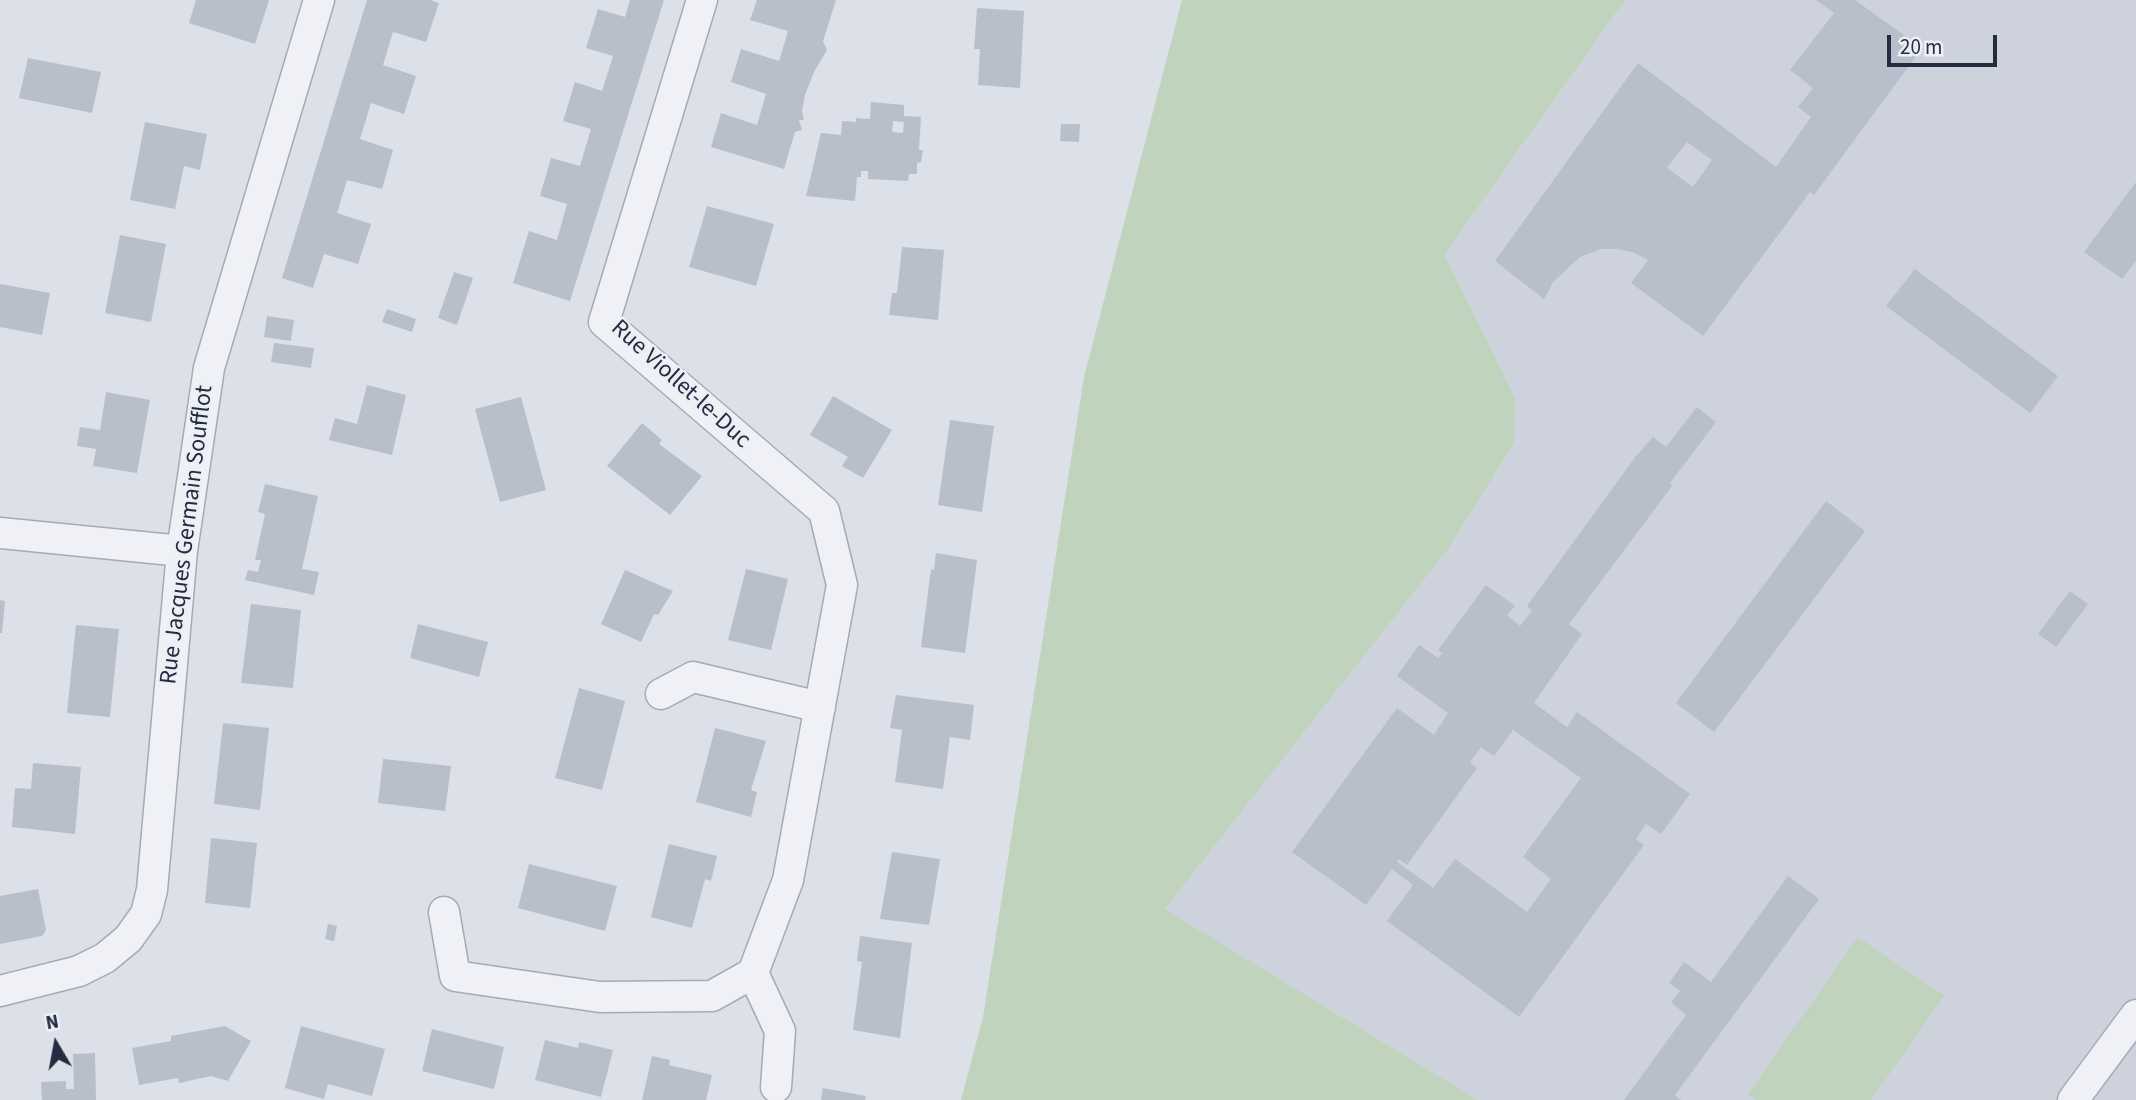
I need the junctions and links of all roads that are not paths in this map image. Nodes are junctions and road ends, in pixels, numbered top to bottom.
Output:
1 (319, 0) edge
2 (702, 0) edge
3 (0, 533) edge
4 (182, 551) junction
5 (661, 694) dead end
6 (820, 707) junction
7 (444, 912) dead end
8 (753, 973) junction
9 (0, 991) edge
10 (2136, 1015) edge
11 (776, 1087) dead end
12 (2073, 1100) edge

1 - 4 street, Rue Jacques Germain Soufflot
2 - 6 street, Rue Viollet-le-Duc
3 - 4 street
4 - 9 street, Rue Jacques Germain Soufflot
5 - 6 street
6 - 8 street, Rue Viollet-le-Duc
7 - 8 street
8 - 11 street
10 - 12 street

